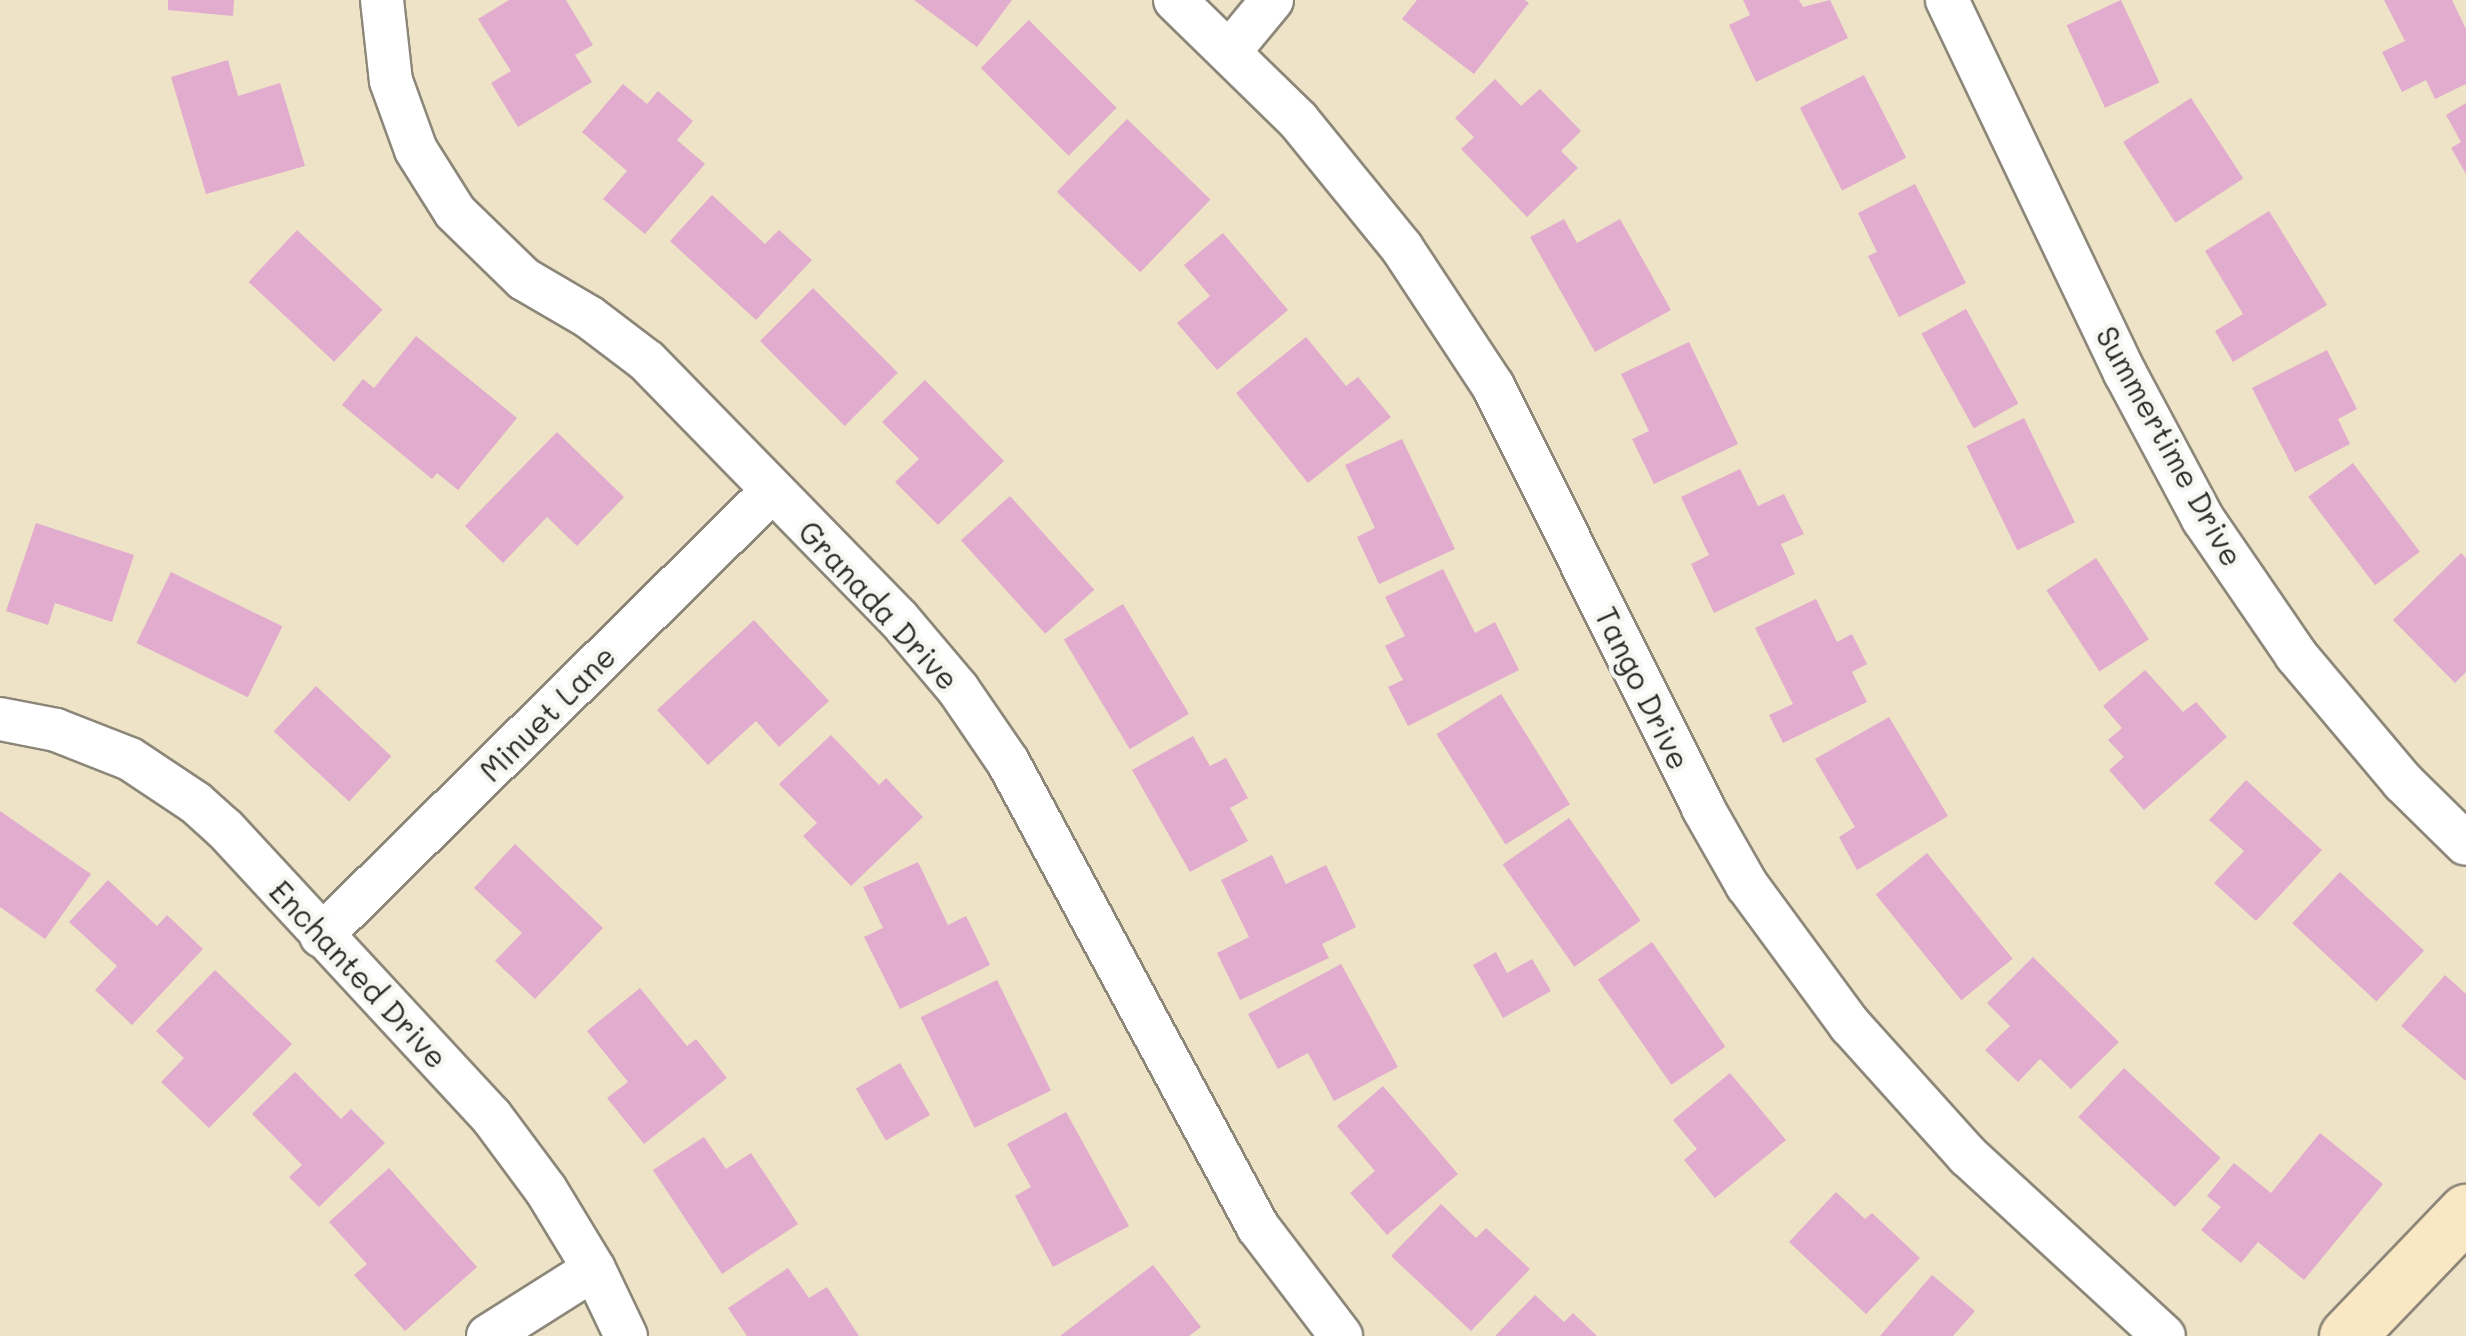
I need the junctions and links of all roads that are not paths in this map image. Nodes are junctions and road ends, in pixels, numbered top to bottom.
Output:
1 (382, 0) edge
2 (1175, 0) edge
3 (1272, 0) edge
4 (1947, 0) edge
5 (1230, 50) junction
6 (772, 490) junction
7 (0, 720) edge
8 (2466, 844) edge
9 (321, 936) junction
10 (2466, 1212) edge
11 (594, 1270) junction
12 (488, 1336) edge
13 (626, 1336) edge
14 (1341, 1336) edge
15 (2164, 1336) edge
16 (2347, 1336) edge

1 - 6 street, Granada Drive
2 - 5 street, Tango Drive
3 - 5 street
4 - 8 street, Summertime Drive
5 - 15 street, Tango Drive
6 - 9 street, Minuet Lane
6 - 14 street, Granada Drive
7 - 9 street, Enchanted Drive
9 - 11 street, Enchanted Drive
10 - 16 street
11 - 12 street
11 - 13 street, Enchanted Drive

